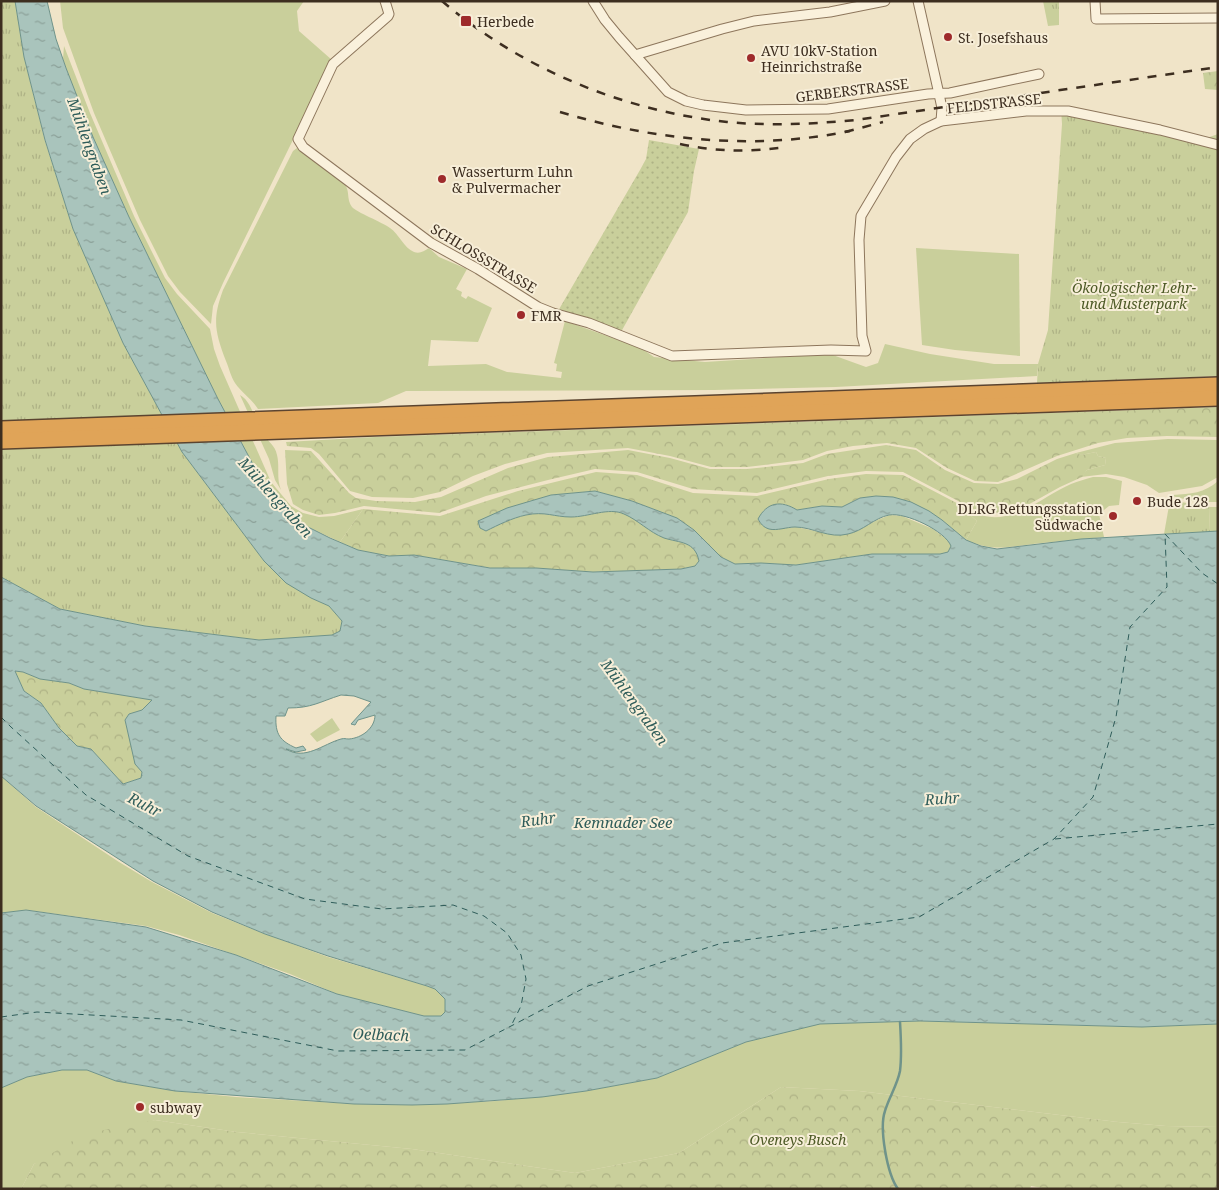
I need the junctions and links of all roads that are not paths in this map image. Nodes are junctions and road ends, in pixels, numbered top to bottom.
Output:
1 (385, 1) edge
2 (593, 1) edge
3 (884, 1) edge
4 (918, 1) edge
5 (1095, 1) edge
6 (1218, 18) edge
7 (635, 55) junction
8 (1039, 74) dead end
9 (939, 94) junction
10 (941, 122) junction
11 (1218, 145) edge
12 (866, 351) joint
13 (1218, 385) edge
14 (1218, 398) edge
15 (327, 424) junction
16 (1, 428) edge
17 (1, 441) edge

1 - 12 street, SCHLOSSSTRASSE
2 - 7 street, GERBERSTRASSE
3 - 7 street
4 - 9 street
5 - 6 street
7 - 9 street, GERBERSTRASSE
8 - 9 street, GERBERSTRASSE
9 - 10 street
10 - 11 street, FELDSTRASSE
10 - 12 street, FELDSTRASSE
13 - 15 highway
14 - 15 highway
15 - 16 highway
15 - 17 highway

